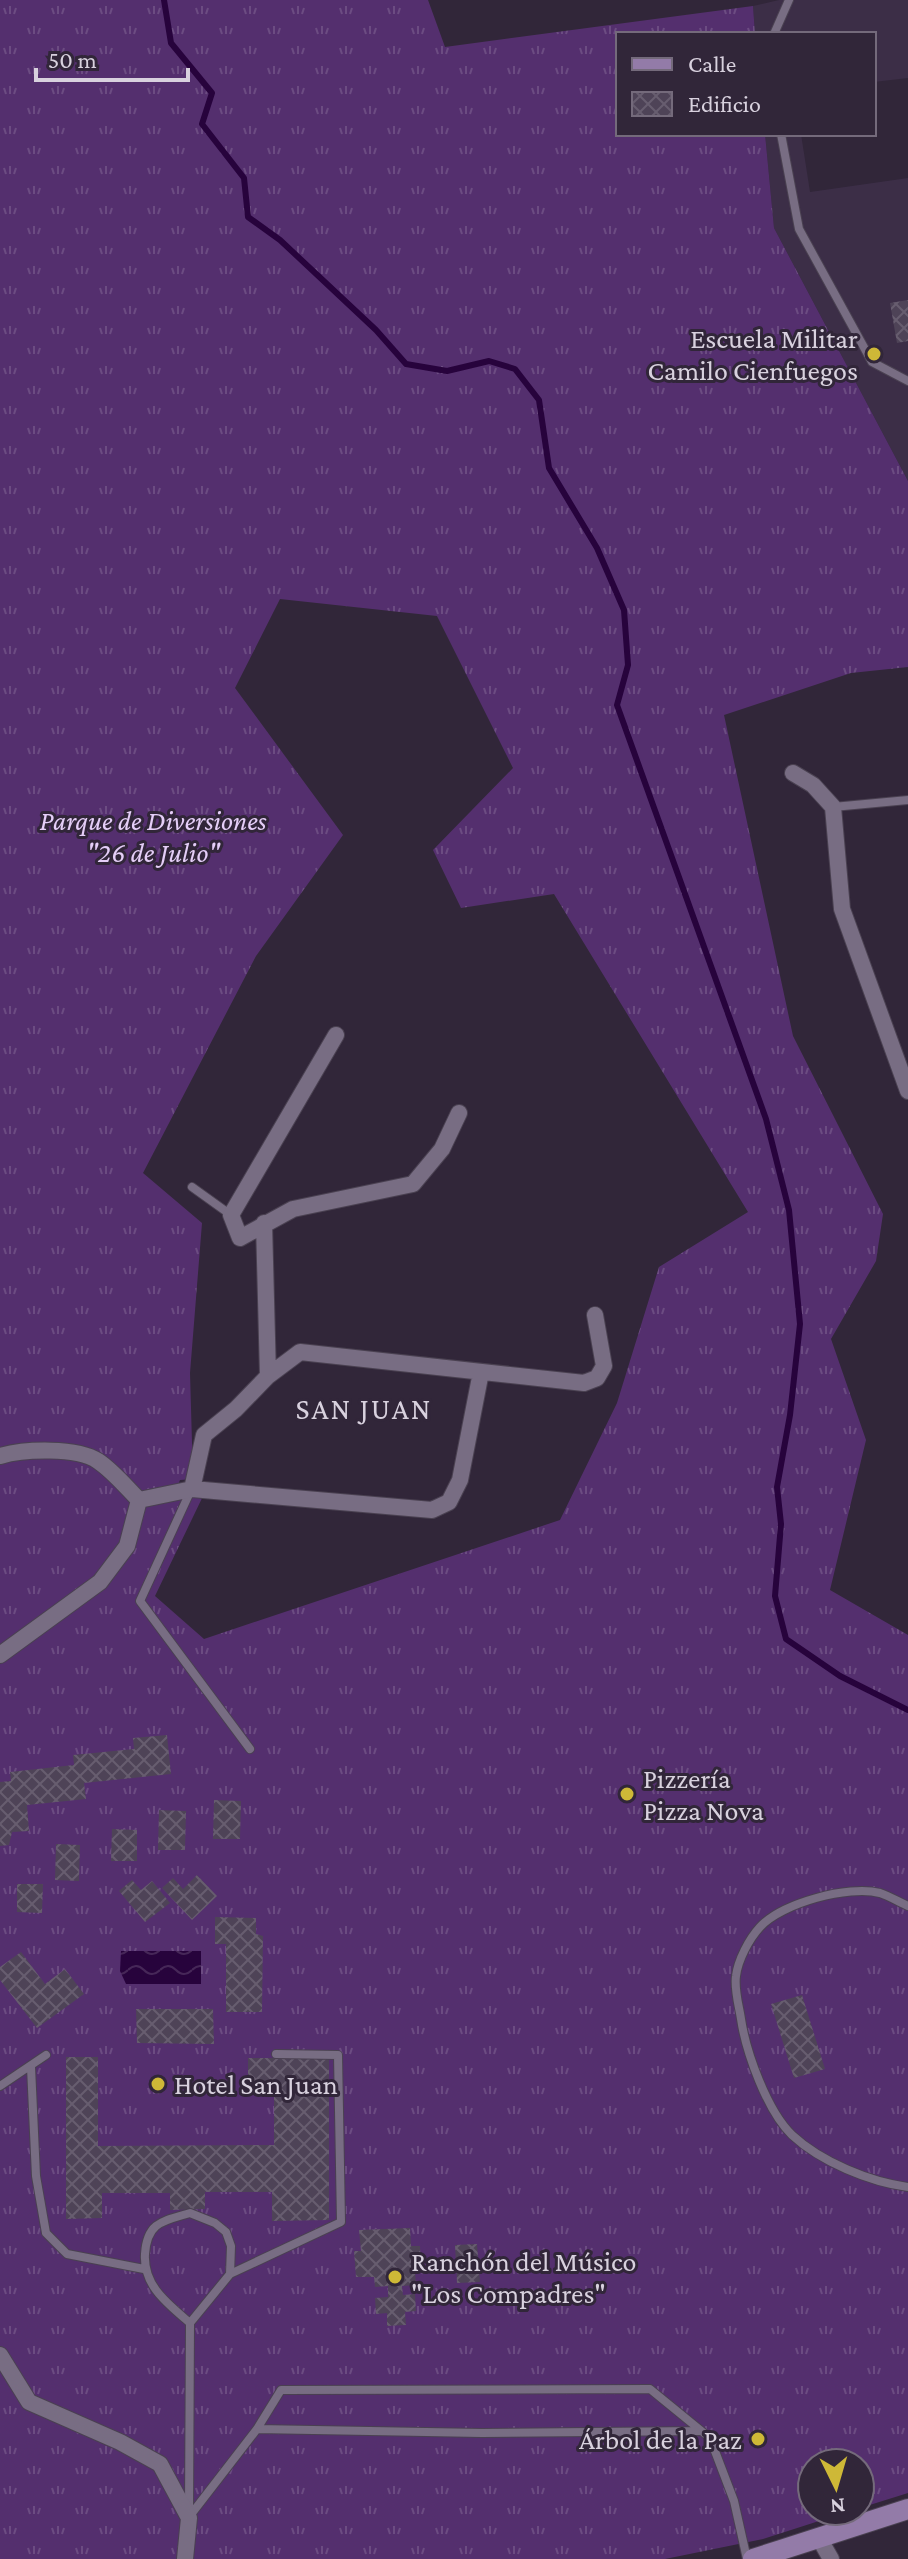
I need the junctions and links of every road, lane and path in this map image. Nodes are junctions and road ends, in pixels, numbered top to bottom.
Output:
1 (789, 0) edge
2 (775, 32) edge
3 (781, 136) edge
4 (908, 381) edge
5 (793, 773) dead end
6 (908, 800) edge
7 (833, 807) junction
8 (336, 1035) dead end
9 (908, 1091) edge
10 (459, 1113) dead end
11 (192, 1187) dead end
12 (231, 1215) junction
13 (264, 1223) junction
14 (595, 1315) dead end
15 (481, 1372) junction
16 (268, 1376) junction
17 (0, 1456) edge
18 (192, 1489) junction
19 (139, 1500) junction
20 (0, 1655) edge
21 (250, 1749) dead end
22 (908, 1906) edge
23 (276, 2054) dead end
24 (46, 2055) dead end
25 (31, 2067) junction
26 (0, 2086) edge
27 (908, 2188) edge
28 (144, 2269) junction
29 (230, 2274) junction
30 (190, 2323) junction
31 (0, 2355) edge
32 (257, 2429) junction
33 (700, 2431) junction
34 (908, 2509) edge
35 (189, 2518) junction
36 (819, 2538) junction
37 (185, 2559) edge
38 (747, 2559) edge
39 (753, 2559) edge
40 (831, 2559) edge

1 - 2 lane
3 - 4 lane
5 - 7 street
6 - 7 lane
7 - 9 street
8 - 12 street
10 - 13 street
11 - 12 lane
12 - 13 street
13 - 16 street
14 - 15 street
15 - 16 street
15 - 18 street
16 - 18 street
17 - 19 street
18 - 19 street
18 - 21 lane
19 - 20 street
22 - 27 lane
23 - 29 lane
24 - 25 lane
25 - 26 lane
25 - 28 lane
28 - 29 lane
28 - 30 lane
29 - 30 lane
30 - 35 lane
31 - 35 street
32 - 33 lane
32 - 33 lane
32 - 35 lane
33 - 38 lane
34 - 36 main road
35 - 37 street
36 - 39 main road
36 - 40 street

